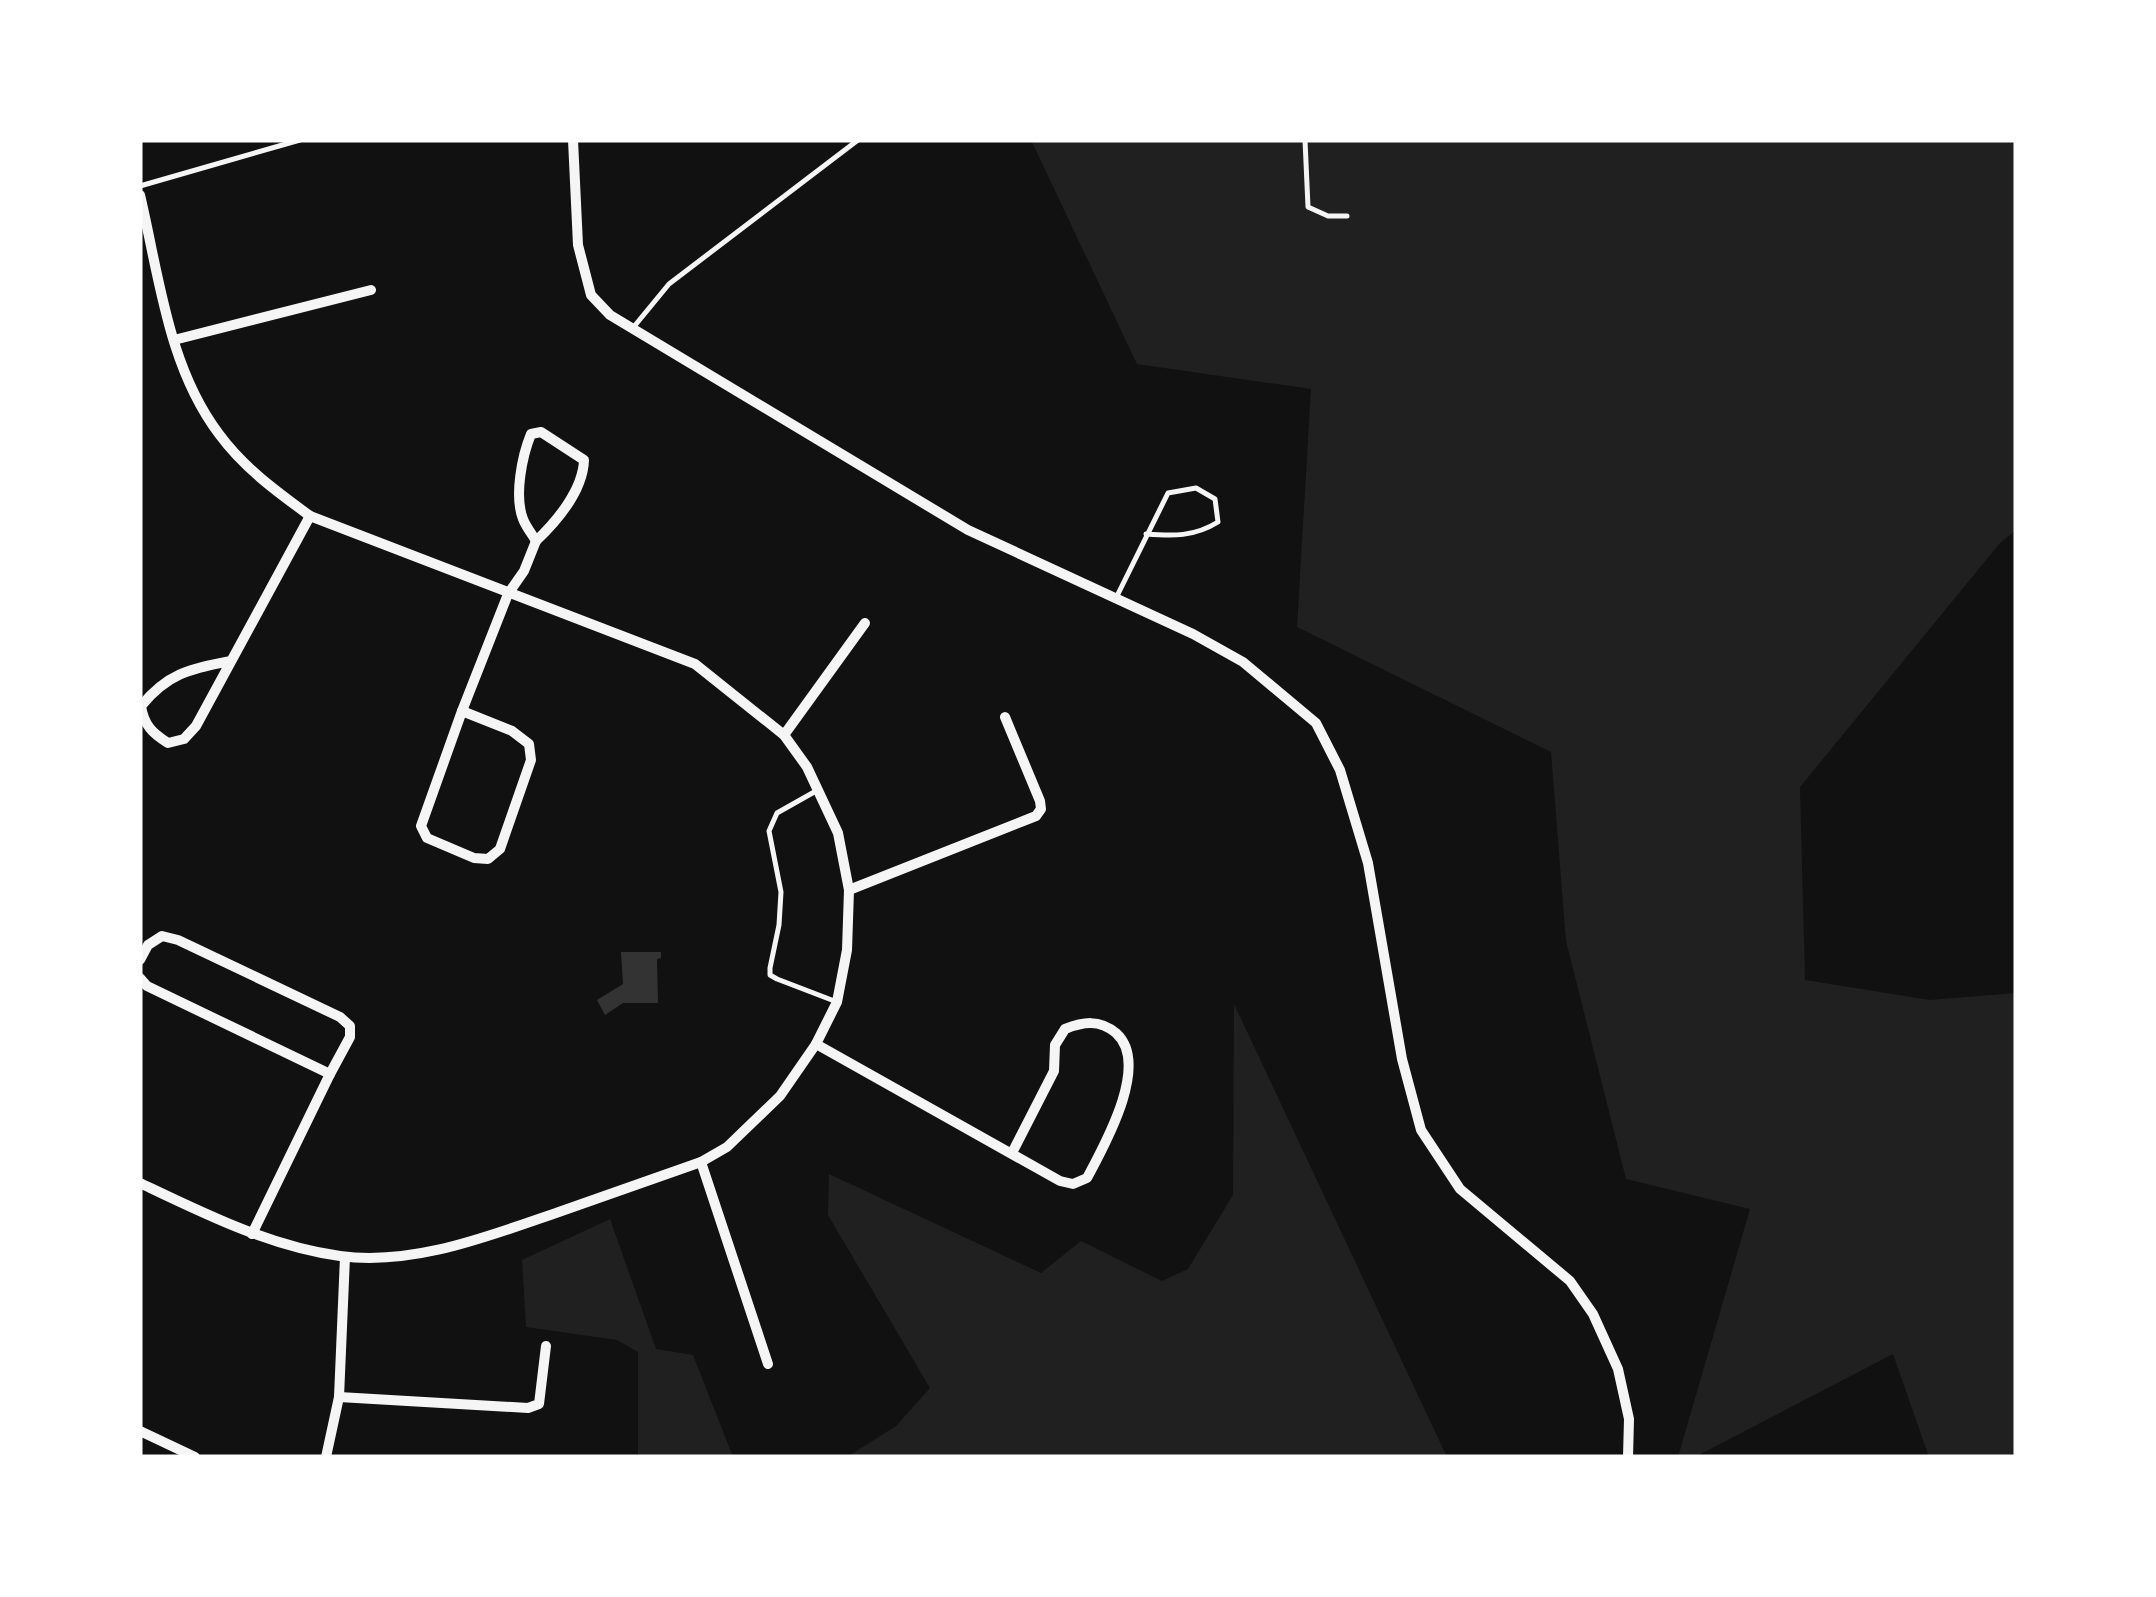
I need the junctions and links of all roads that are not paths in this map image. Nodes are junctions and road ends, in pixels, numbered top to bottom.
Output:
1 (300, 140) edge
2 (574, 140) edge
3 (858, 140) edge
4 (1306, 140) edge
5 (140, 186) edge
6 (140, 195) edge
7 (1346, 216) dead end
8 (152, 246) junction
9 (140, 250) edge
10 (371, 290) dead end
11 (631, 331) junction
12 (174, 340) junction
13 (310, 516) junction
14 (1146, 534) junction
15 (536, 541) junction
16 (508, 594) junction
17 (1116, 598) junction
18 (864, 624) dead end
19 (230, 661) junction
20 (462, 711) junction
21 (1005, 717) dead end
22 (784, 735) junction
23 (818, 789) junction
24 (849, 890) junction
25 (140, 960) edge
26 (140, 978) edge
27 (837, 1002) junction
28 (816, 1044) junction
29 (330, 1074) junction
30 (1012, 1153) junction
31 (701, 1162) junction
32 (140, 1183) edge
33 (252, 1234) junction
34 (345, 1257) junction
35 (546, 1346) dead end
36 (768, 1364) dead end
37 (339, 1396) junction
38 (140, 1431) edge
39 (195, 1457) edge
40 (326, 1457) edge
41 (1628, 1457) edge

1 - 5 lane
2 - 11 street
3 - 11 lane
4 - 7 lane
6 - 8 street
8 - 9 street
8 - 12 street
10 - 12 street
11 - 17 street
12 - 13 street
13 - 16 street
13 - 19 street
14 - 14 lane
14 - 17 lane
15 - 15 street
15 - 16 street
16 - 20 street
16 - 22 street
17 - 41 street
18 - 22 street
19 - 19 street
20 - 20 street
21 - 24 street
22 - 23 street
23 - 24 street
23 - 27 lane
24 - 27 street
25 - 29 street
26 - 29 street
27 - 28 street
28 - 30 street
28 - 31 street
29 - 33 street
30 - 30 street
31 - 34 street
31 - 36 street
32 - 33 street
33 - 34 street
34 - 37 street
35 - 37 street
37 - 40 street
38 - 39 street

